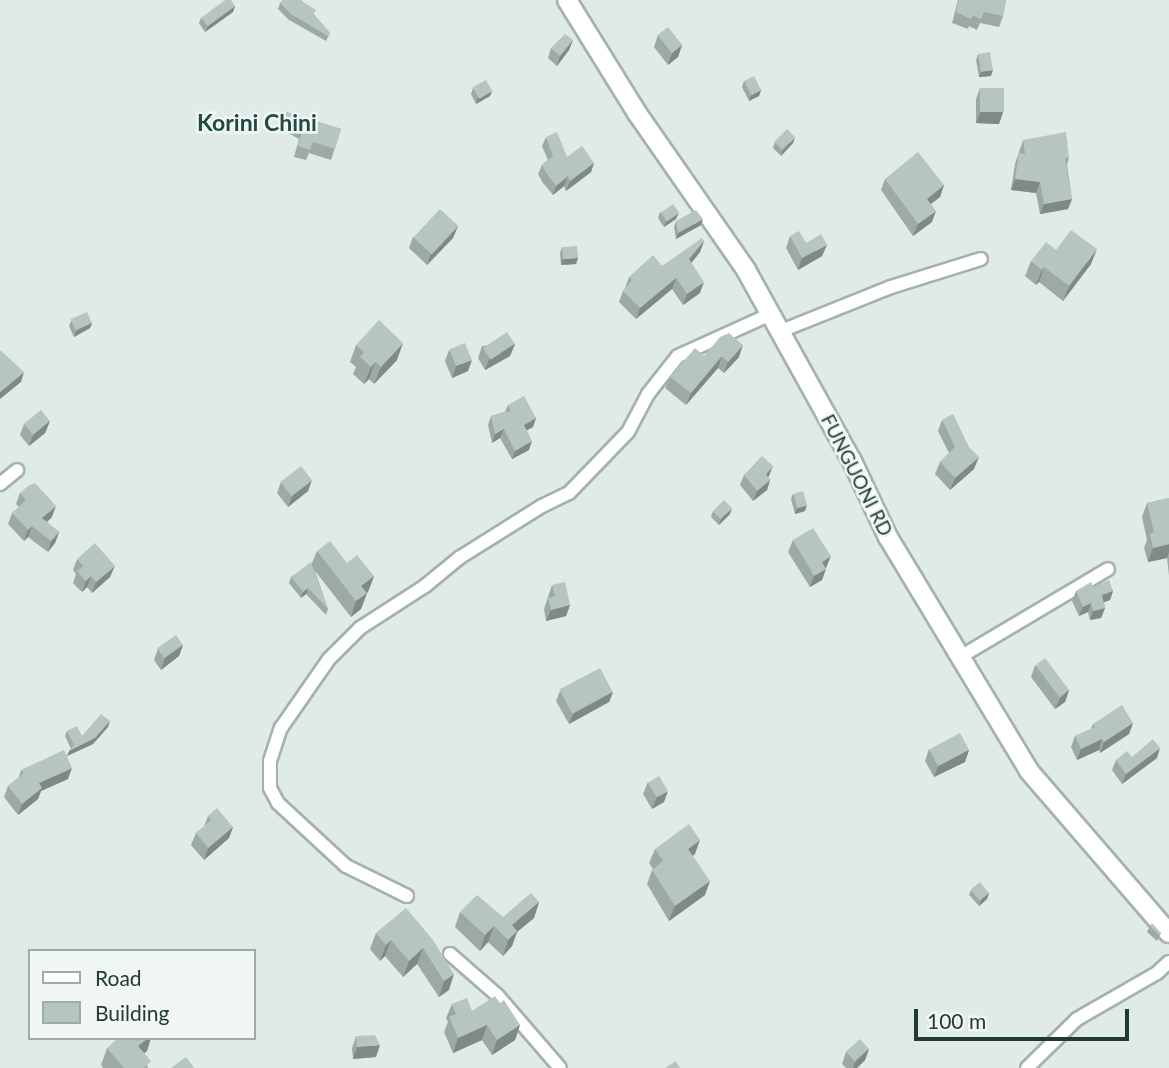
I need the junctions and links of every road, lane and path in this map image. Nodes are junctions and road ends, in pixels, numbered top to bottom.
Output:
1 (567, 0) edge
2 (981, 260) dead end
3 (771, 314) junction
4 (781, 331) junction
5 (17, 470) dead end
6 (0, 484) edge
7 (1108, 569) dead end
8 (960, 657) junction
9 (407, 896) dead end
10 (1169, 933) edge
11 (450, 954) dead end
12 (1169, 962) edge
13 (560, 1068) edge
14 (1027, 1068) edge

1 - 3 street, FUNGUONI RD
2 - 4 street
3 - 4 street, FUNGUONI RD
3 - 9 street
4 - 8 street, FUNGUONI RD
5 - 6 street
7 - 8 street
8 - 10 street, FUNGUONI RD
11 - 13 street
12 - 14 street

